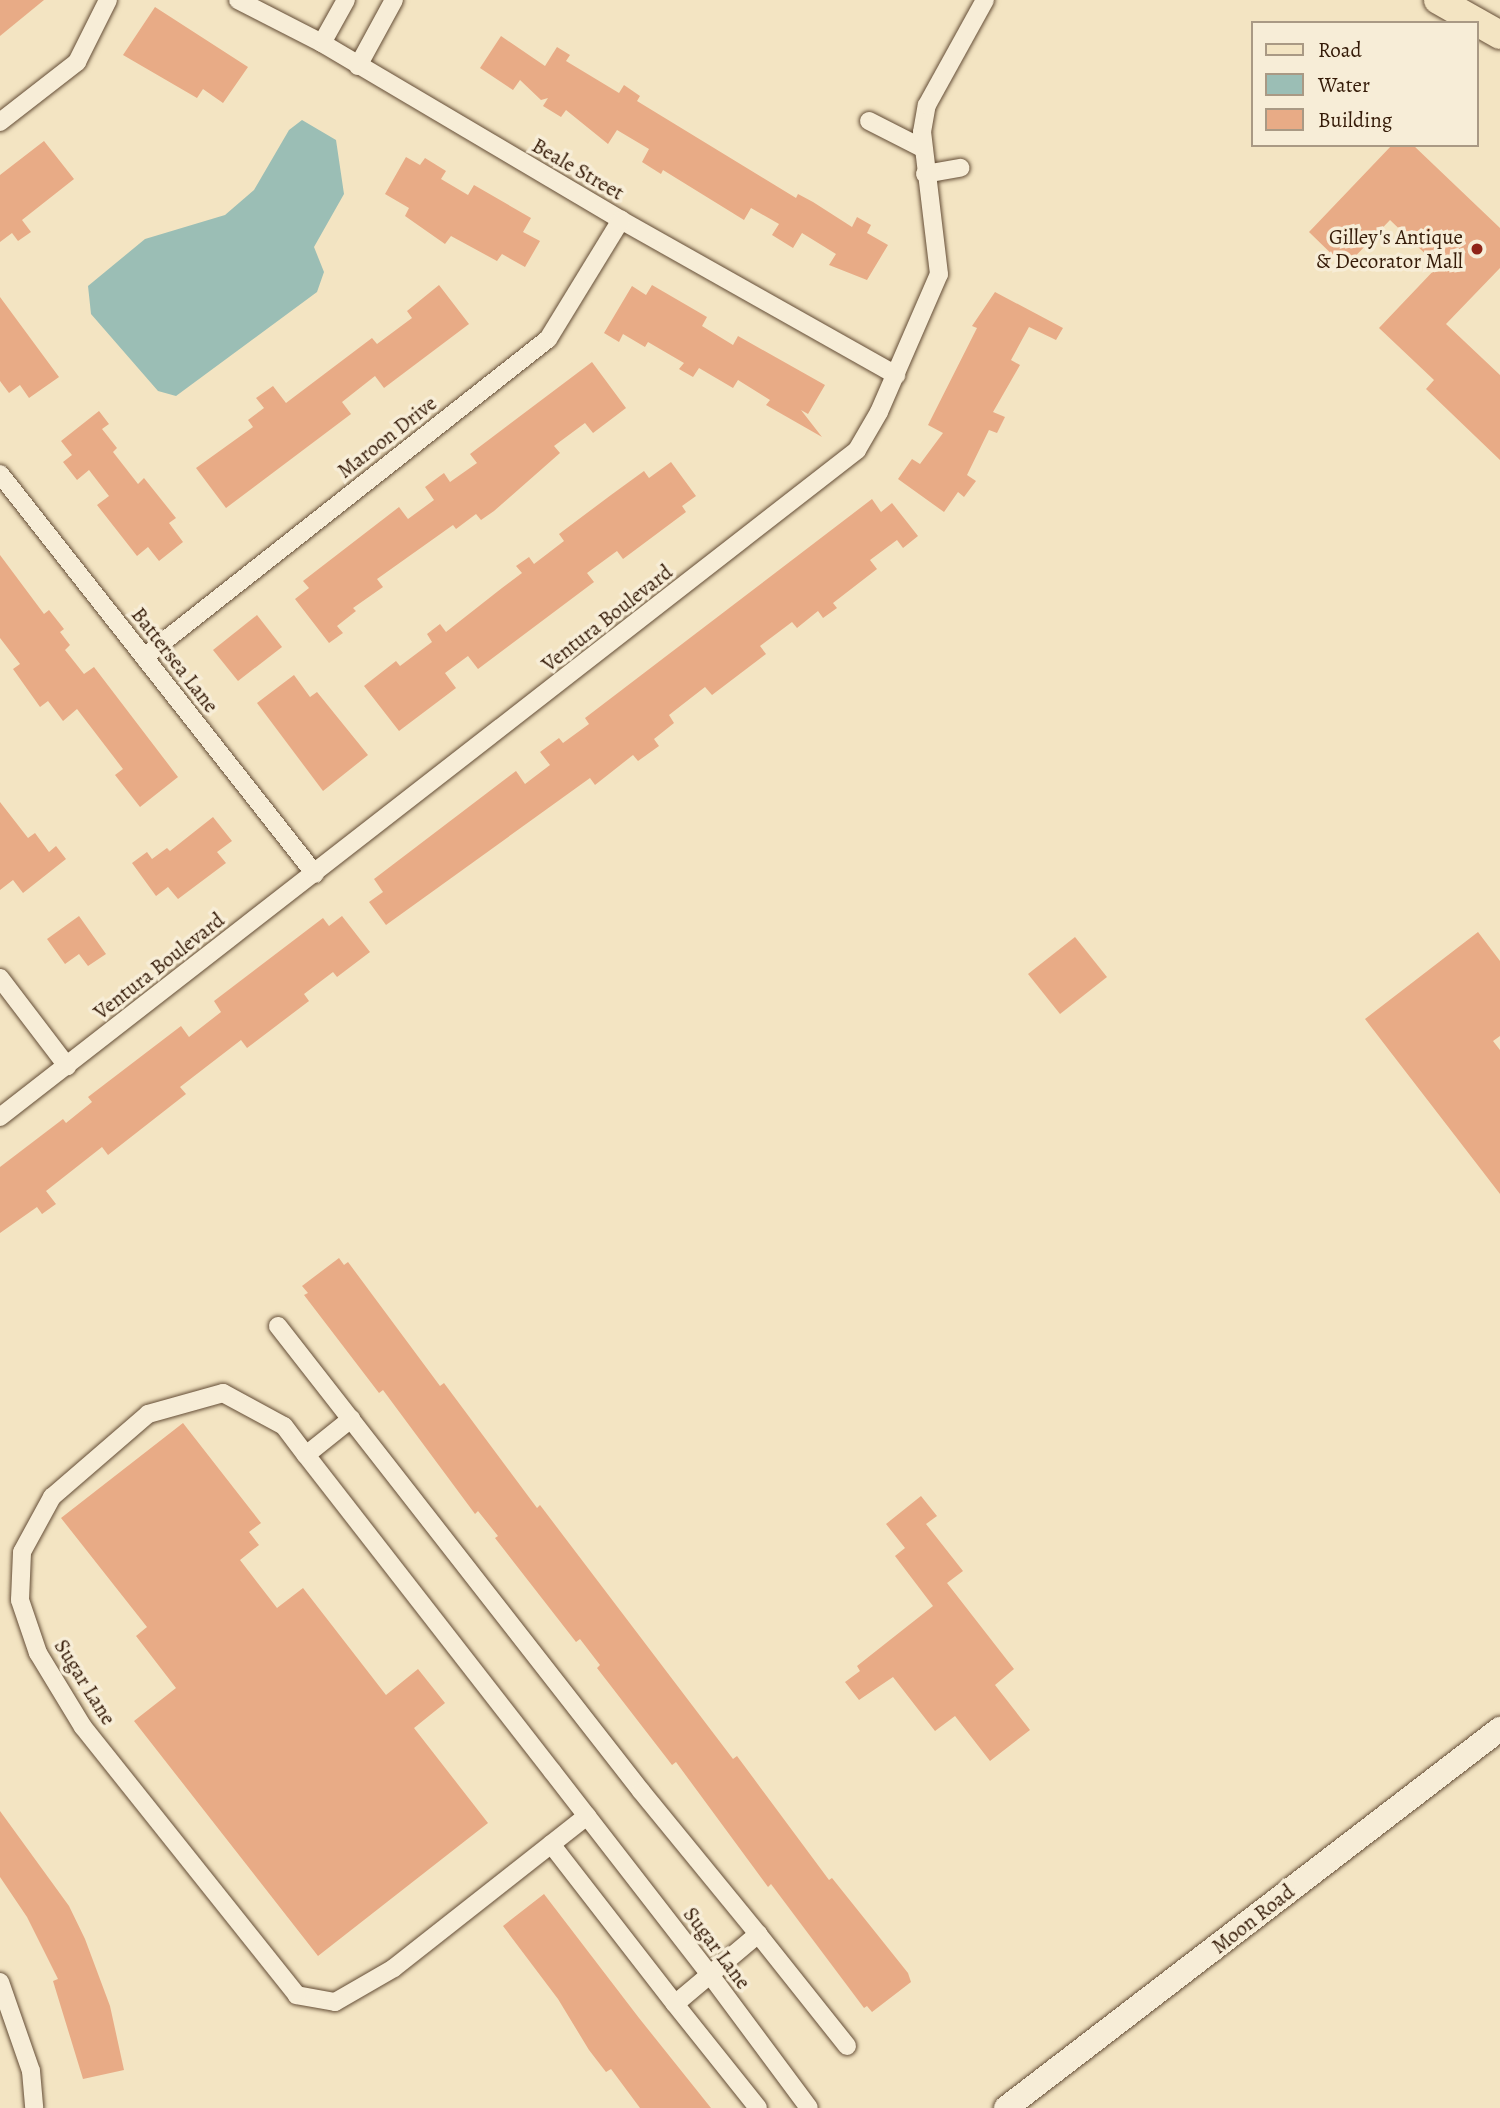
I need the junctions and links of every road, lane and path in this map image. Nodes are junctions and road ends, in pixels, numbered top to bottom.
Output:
1 (108, 0) edge
2 (238, 0) edge
3 (346, 0) edge
4 (394, 0) edge
5 (985, 0) edge
6 (1438, 0) edge
7 (1474, 21) edge
8 (1479, 24) edge
9 (1500, 36) edge
10 (322, 43) junction
11 (358, 66) junction
12 (869, 121) dead end
13 (0, 122) edge
14 (922, 148) junction
15 (960, 168) dead end
16 (925, 174) junction
17 (621, 220) junction
18 (896, 374) junction
19 (0, 474) edge
20 (144, 657) junction
21 (315, 874) junction
22 (0, 978) edge
23 (67, 1066) junction
24 (0, 1117) edge
25 (278, 1326) dead end
26 (351, 1419) junction
27 (306, 1455) junction
28 (1500, 1729) edge
29 (587, 1816) junction
30 (551, 1844) junction
31 (758, 1934) junction
32 (711, 1976) junction
33 (0, 1982) edge
34 (675, 2004) junction
35 (847, 2046) dead end
36 (34, 2108) edge
37 (758, 2108) edge
38 (809, 2108) edge
39 (1006, 2108) edge

1 - 13 street
2 - 10 street, Beale Street
3 - 10 street
4 - 11 street
5 - 14 street, Ventura Boulevard
6 - 7 main road
8 - 9 main road
10 - 11 street, Beale Street
11 - 17 street, Beale Street
12 - 14 street
14 - 16 street, Ventura Boulevard
15 - 16 street
16 - 18 street, Ventura Boulevard
17 - 18 street, Beale Street
17 - 20 street, Maroon Drive
18 - 21 street, Ventura Boulevard
19 - 20 street, Battersea Lane
20 - 21 street, Battersea Lane
21 - 23 street, Ventura Boulevard
22 - 23 street
23 - 24 street, Ventura Boulevard
25 - 26 street
26 - 27 street
26 - 31 street
27 - 29 street, Sugar Lane
27 - 30 street, Sugar Lane
28 - 39 street, Moon Road
29 - 30 street, Sugar Lane
29 - 32 street, Sugar Lane
30 - 34 street
31 - 32 street
31 - 35 street
32 - 34 street
32 - 38 street, Sugar Lane
33 - 36 street
34 - 37 street

